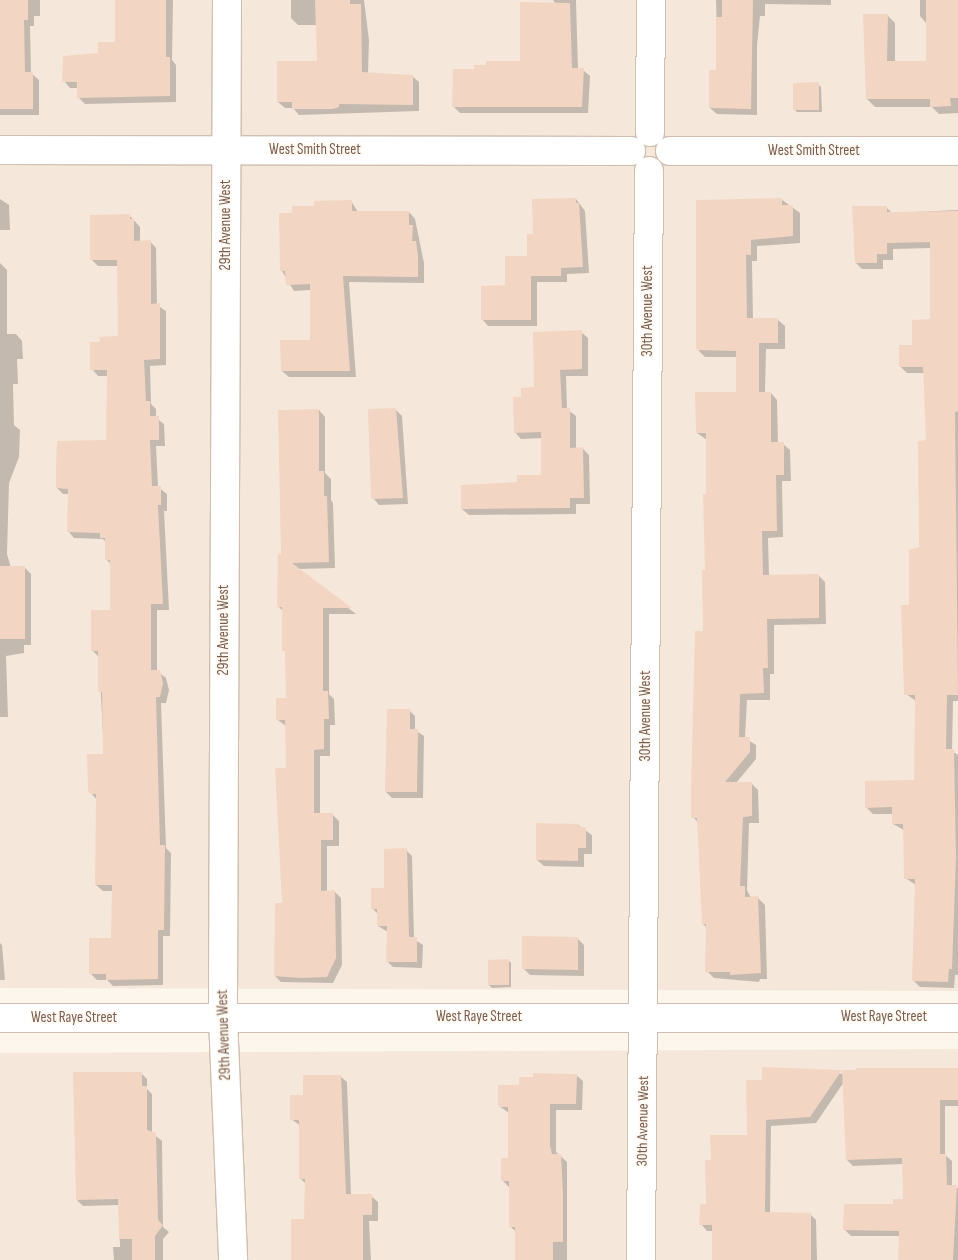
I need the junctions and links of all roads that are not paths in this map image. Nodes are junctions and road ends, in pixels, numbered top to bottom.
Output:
1 (227, 0) edge
2 (651, 0) edge
3 (650, 132) junction
4 (0, 150) edge
5 (226, 150) junction
6 (630, 151) junction
7 (670, 151) junction
8 (958, 151) edge
9 (649, 171) junction
10 (644, 1017) junction
11 (0, 1018) edge
12 (223, 1018) junction
13 (958, 1018) edge
14 (232, 1260) edge
15 (641, 1260) edge

1 - 5 street, 29th Avenue West
2 - 3 street
3 - 6 street
3 - 7 street
4 - 5 street, West Smith Street
5 - 6 street, West Smith Street
5 - 12 street, 29th Avenue West
6 - 9 street
7 - 8 street, West Smith Street
7 - 9 street
9 - 10 street, 30th Avenue West
10 - 12 street, West Raye Street
10 - 13 street, West Raye Street
10 - 15 street, 30th Avenue West
11 - 12 street, West Raye Street
12 - 14 street, 29th Avenue West

